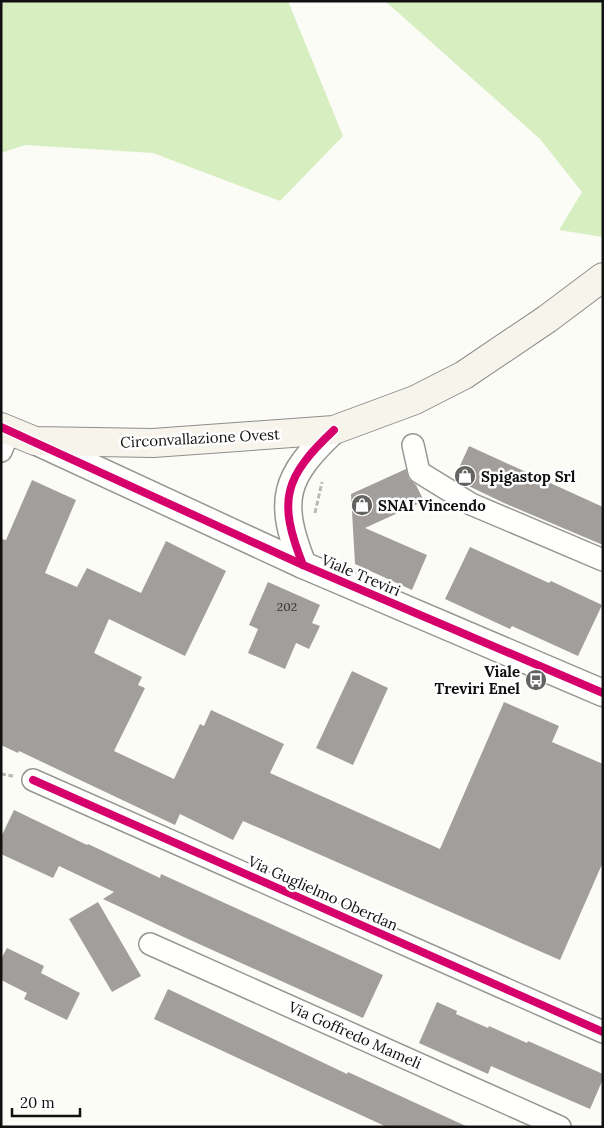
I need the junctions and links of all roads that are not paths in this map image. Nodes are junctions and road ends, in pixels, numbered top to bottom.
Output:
1 (603, 277) edge
2 (334, 430) junction
3 (4, 436) edge
4 (36, 441) junction
5 (412, 445) dead end
6 (603, 560) edge
7 (302, 564) junction
8 (603, 693) edge
9 (33, 780) dead end
10 (150, 944) dead end
11 (603, 1032) edge
12 (560, 1127) edge

1 - 2 main road, Circonvallazione Ovest
2 - 4 main road, Circonvallazione Ovest
2 - 7 street, Circonvallazione Ovest
3 - 4 main road, Viale Treviri
4 - 7 street, Viale Treviri
5 - 6 street
7 - 8 street, Viale Treviri
9 - 11 street, Via Guglielmo Oberdan
10 - 12 street, Via Goffredo Mameli

